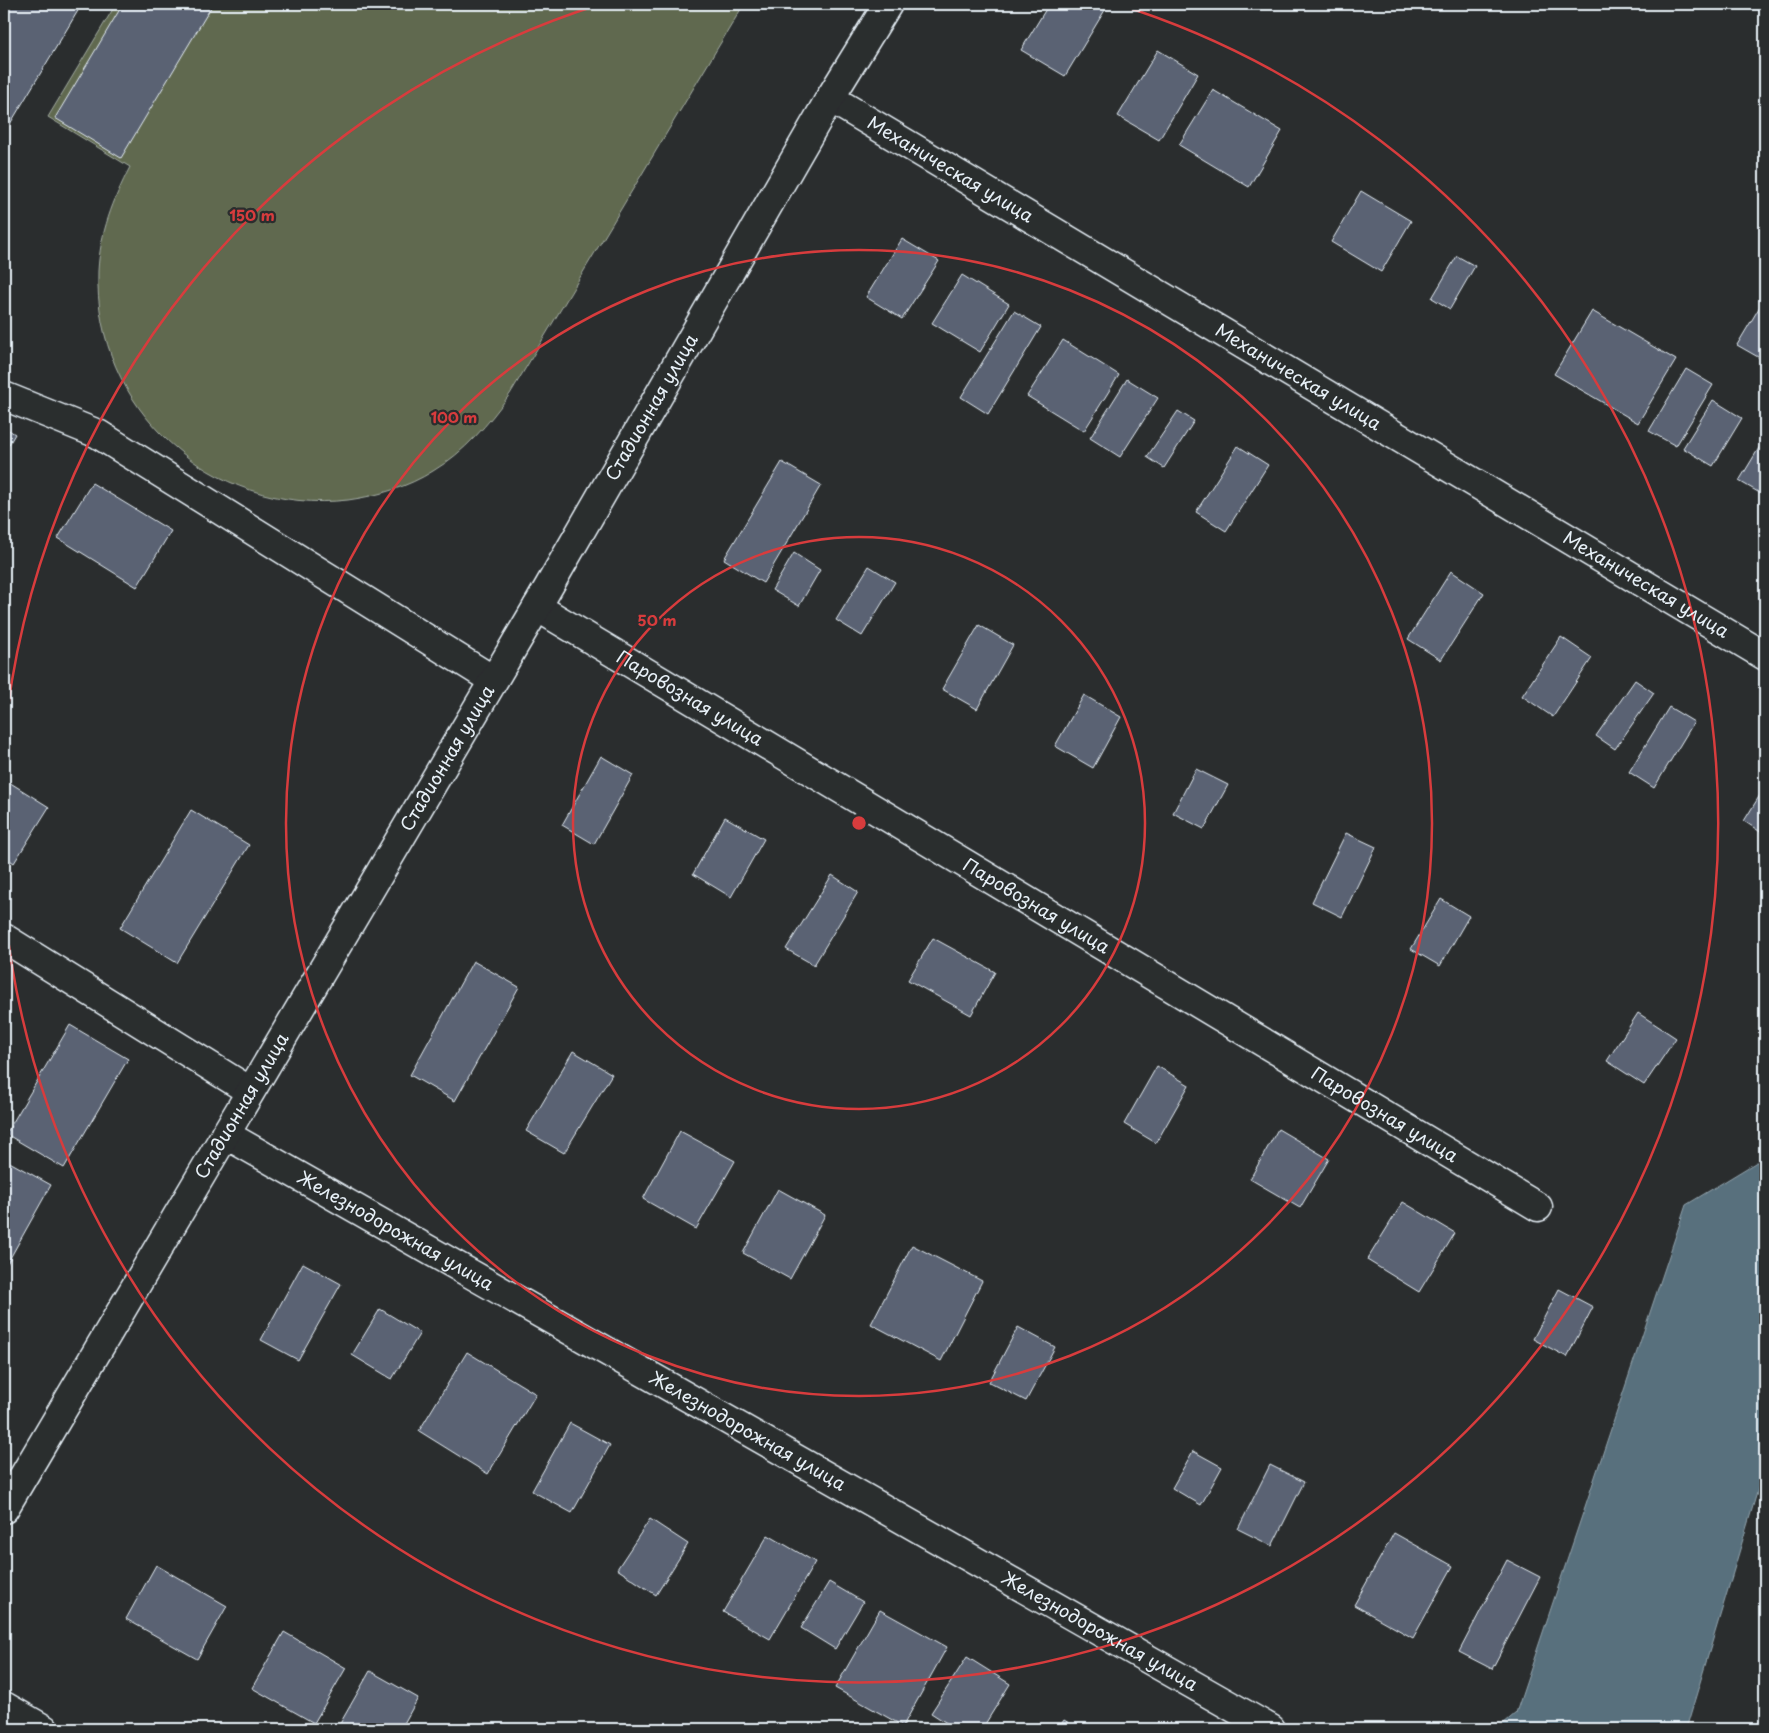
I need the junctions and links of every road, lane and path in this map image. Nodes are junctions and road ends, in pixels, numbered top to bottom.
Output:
1 (888, 4) edge
2 (830, 98) junction
3 (4, 396) edge
4 (537, 607) junction
5 (1765, 656) edge
6 (493, 680) junction
7 (4, 938) edge
8 (250, 1091) junction
9 (225, 1134) junction
10 (1538, 1207) dead end
11 (4, 1509) edge
12 (4, 1706) edge
13 (44, 1729) edge
14 (1271, 1729) edge

1 - 2 street, Стадионная улица
2 - 4 street, Стадионная улица
2 - 5 street, Механическая улица
3 - 6 street
4 - 6 street, Стадионная улица
4 - 10 street, Паровозная улица
6 - 8 street, Стадионная улица
7 - 8 street
8 - 9 street, Стадионная улица
9 - 11 street, Стадионная улица
9 - 14 street, Железнодорожная улица
12 - 13 street

